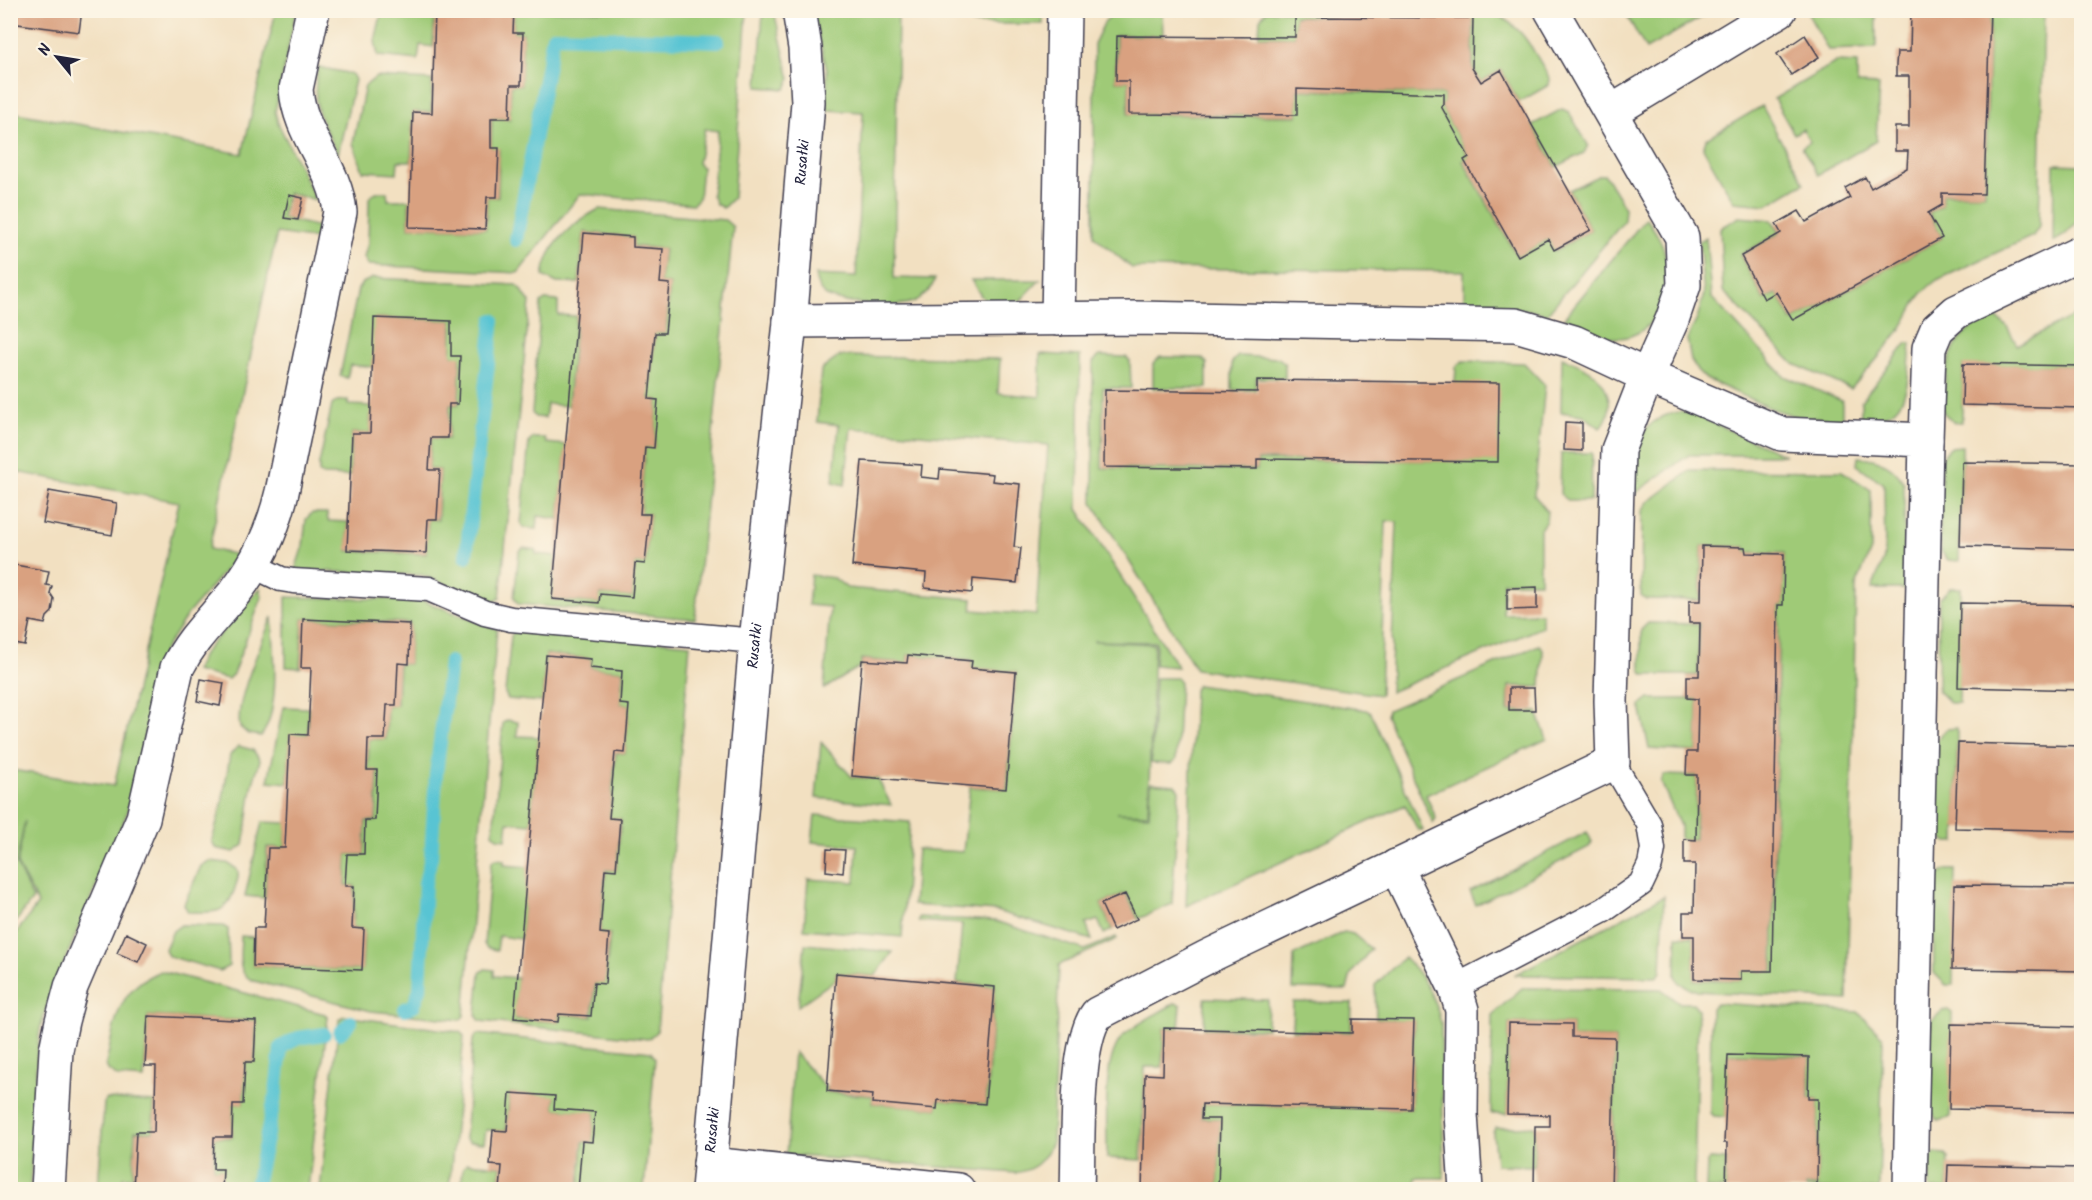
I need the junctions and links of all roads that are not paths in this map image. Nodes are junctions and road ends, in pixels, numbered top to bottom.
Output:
1 (314, 10) edge
2 (799, 10) edge
3 (1064, 10) edge
4 (1551, 10) edge
5 (1779, 10) edge
6 (1611, 112) junction
7 (2082, 252) edge
8 (1058, 319) junction
9 (790, 321) junction
10 (1647, 376) junction
11 (1926, 440) junction
12 (254, 566) junction
13 (756, 641) junction
14 (1613, 763) junction
15 (1396, 866) junction
16 (1455, 987) junction
17 (709, 1177) edge
18 (48, 1190) edge
19 (958, 1190) edge
20 (1077, 1190) edge
21 (1466, 1190) edge
22 (1910, 1190) edge

1 - 12 street
2 - 9 street, Rusałki
3 - 8 street
4 - 6 street
5 - 6 street
6 - 10 street
7 - 11 street
8 - 9 street
8 - 10 street
9 - 13 street, Rusałki
10 - 11 street
10 - 14 street
11 - 22 street
12 - 13 lane
12 - 18 street
13 - 17 street, Rusałki
14 - 15 street
14 - 16 lane
15 - 16 street
15 - 20 street
16 - 21 street
17 - 19 street

